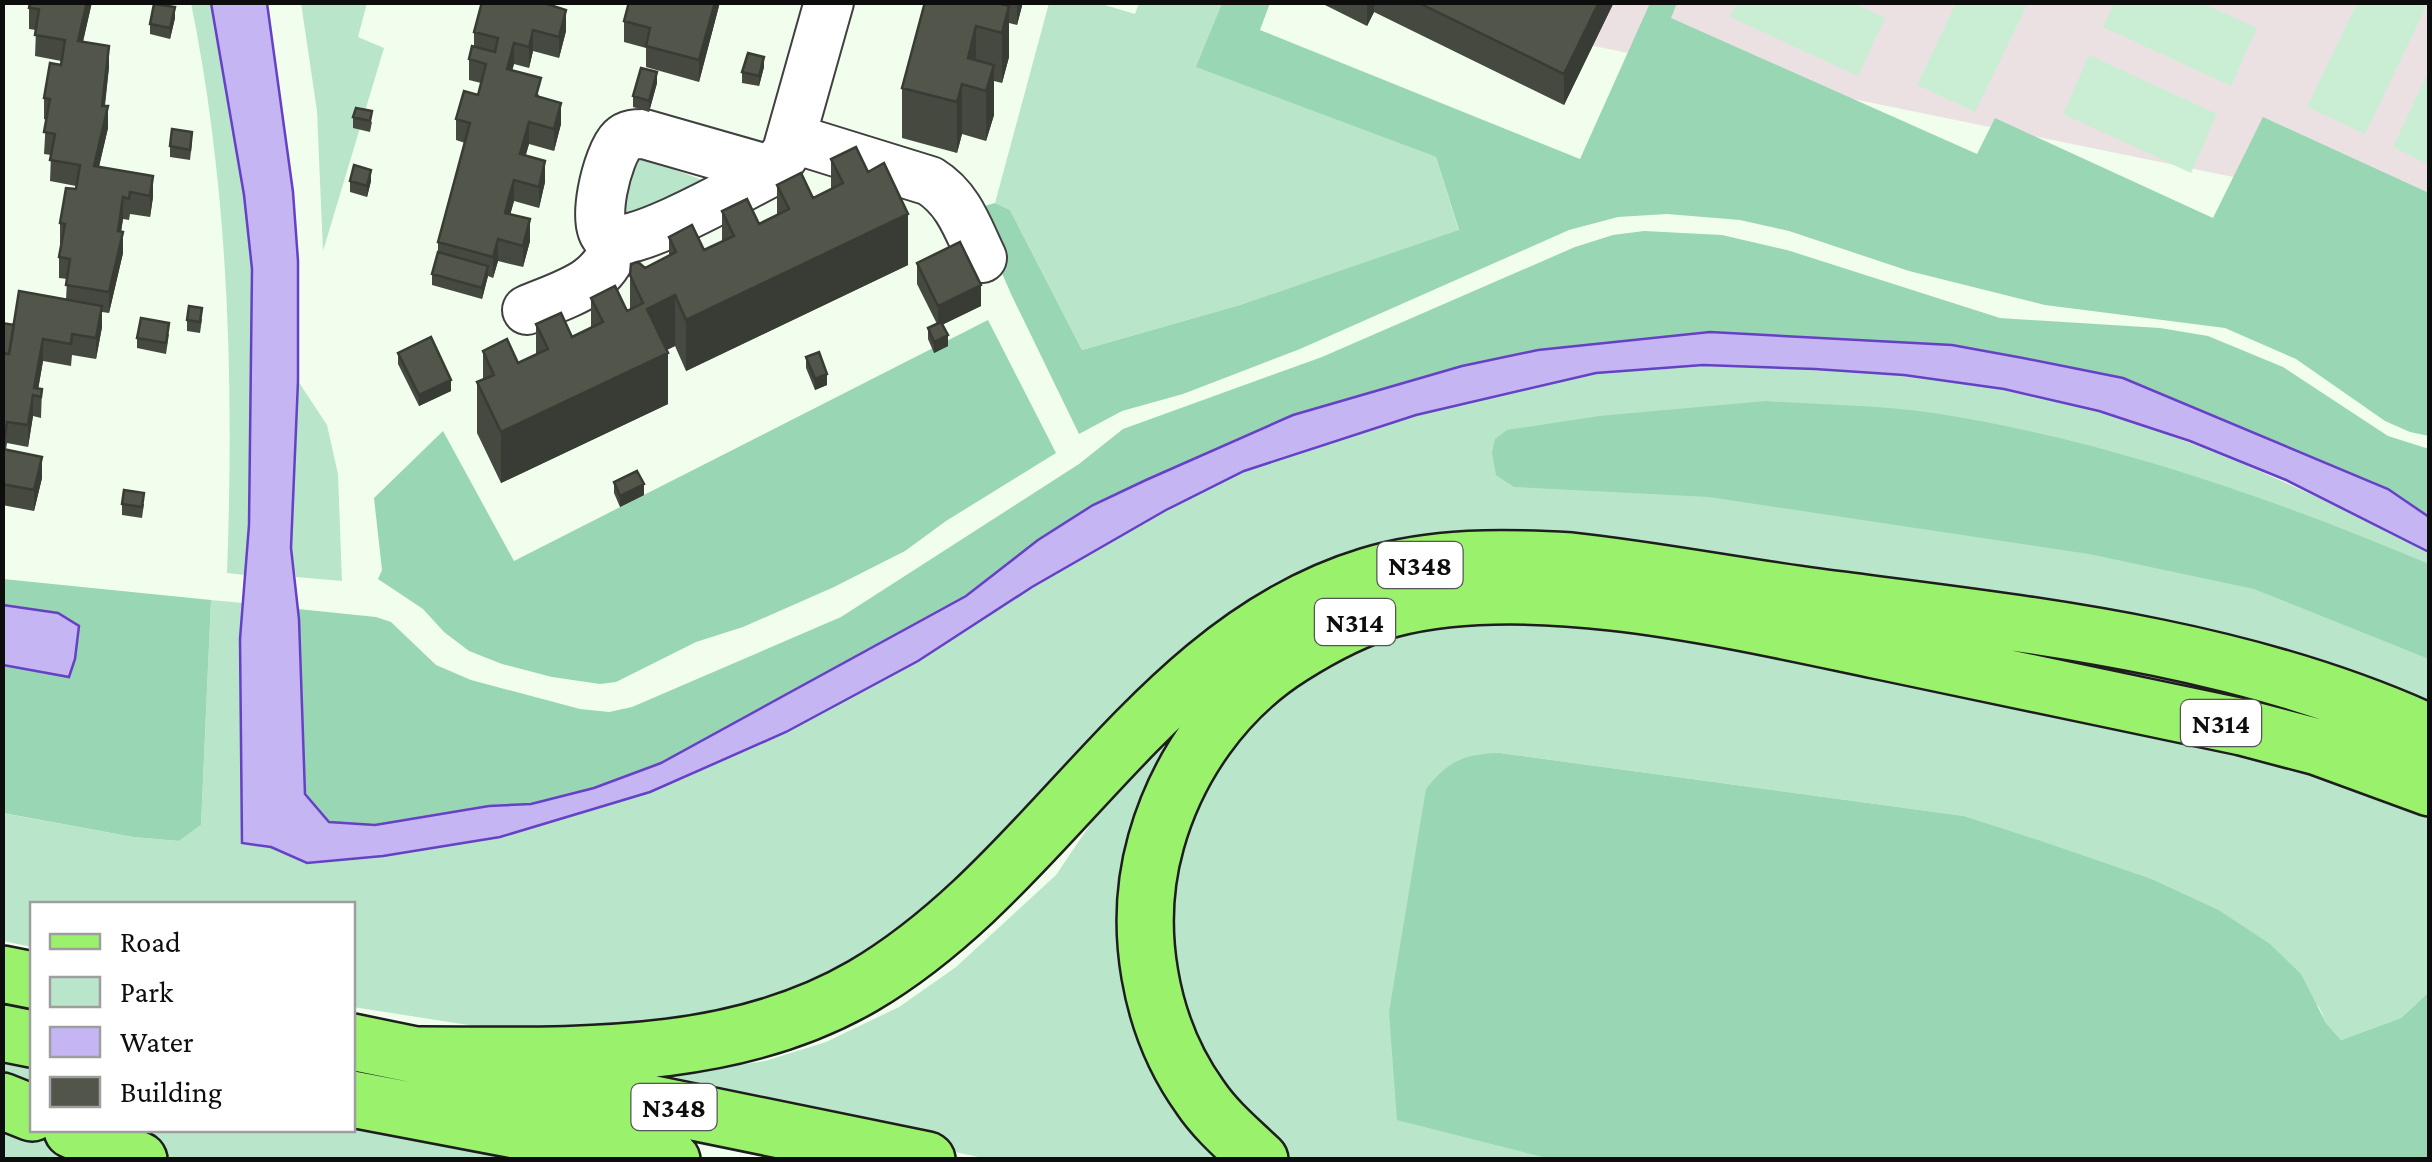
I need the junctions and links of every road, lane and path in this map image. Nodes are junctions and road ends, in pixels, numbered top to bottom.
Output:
1 (829, 2) edge
2 (782, 154) junction
3 (616, 241) junction
4 (982, 258) dead end
5 (527, 310) dead end
6 (2419, 725) edge
7 (2430, 788) edge
8 (2, 974) edge
9 (30, 980) edge
10 (2, 1034) edge
11 (30, 1039) edge
12 (355, 1043) edge
13 (420, 1055) junction
14 (2, 1101) edge
15 (355, 1101) edge
16 (30, 1112) edge
17 (76, 1132) edge
18 (139, 1160) edge
19 (672, 1160) edge
20 (927, 1160) edge
21 (1260, 1160) edge

1 - 2 street
2 - 3 street
2 - 3 street
2 - 4 street
3 - 5 street
6 - 13 main road, N348
7 - 21 main road, N314
8 - 9 main road
10 - 11 main road
12 - 13 main road, N348
13 - 20 main road, N348
14 - 16 main road
15 - 19 main road, N348
17 - 18 main road

